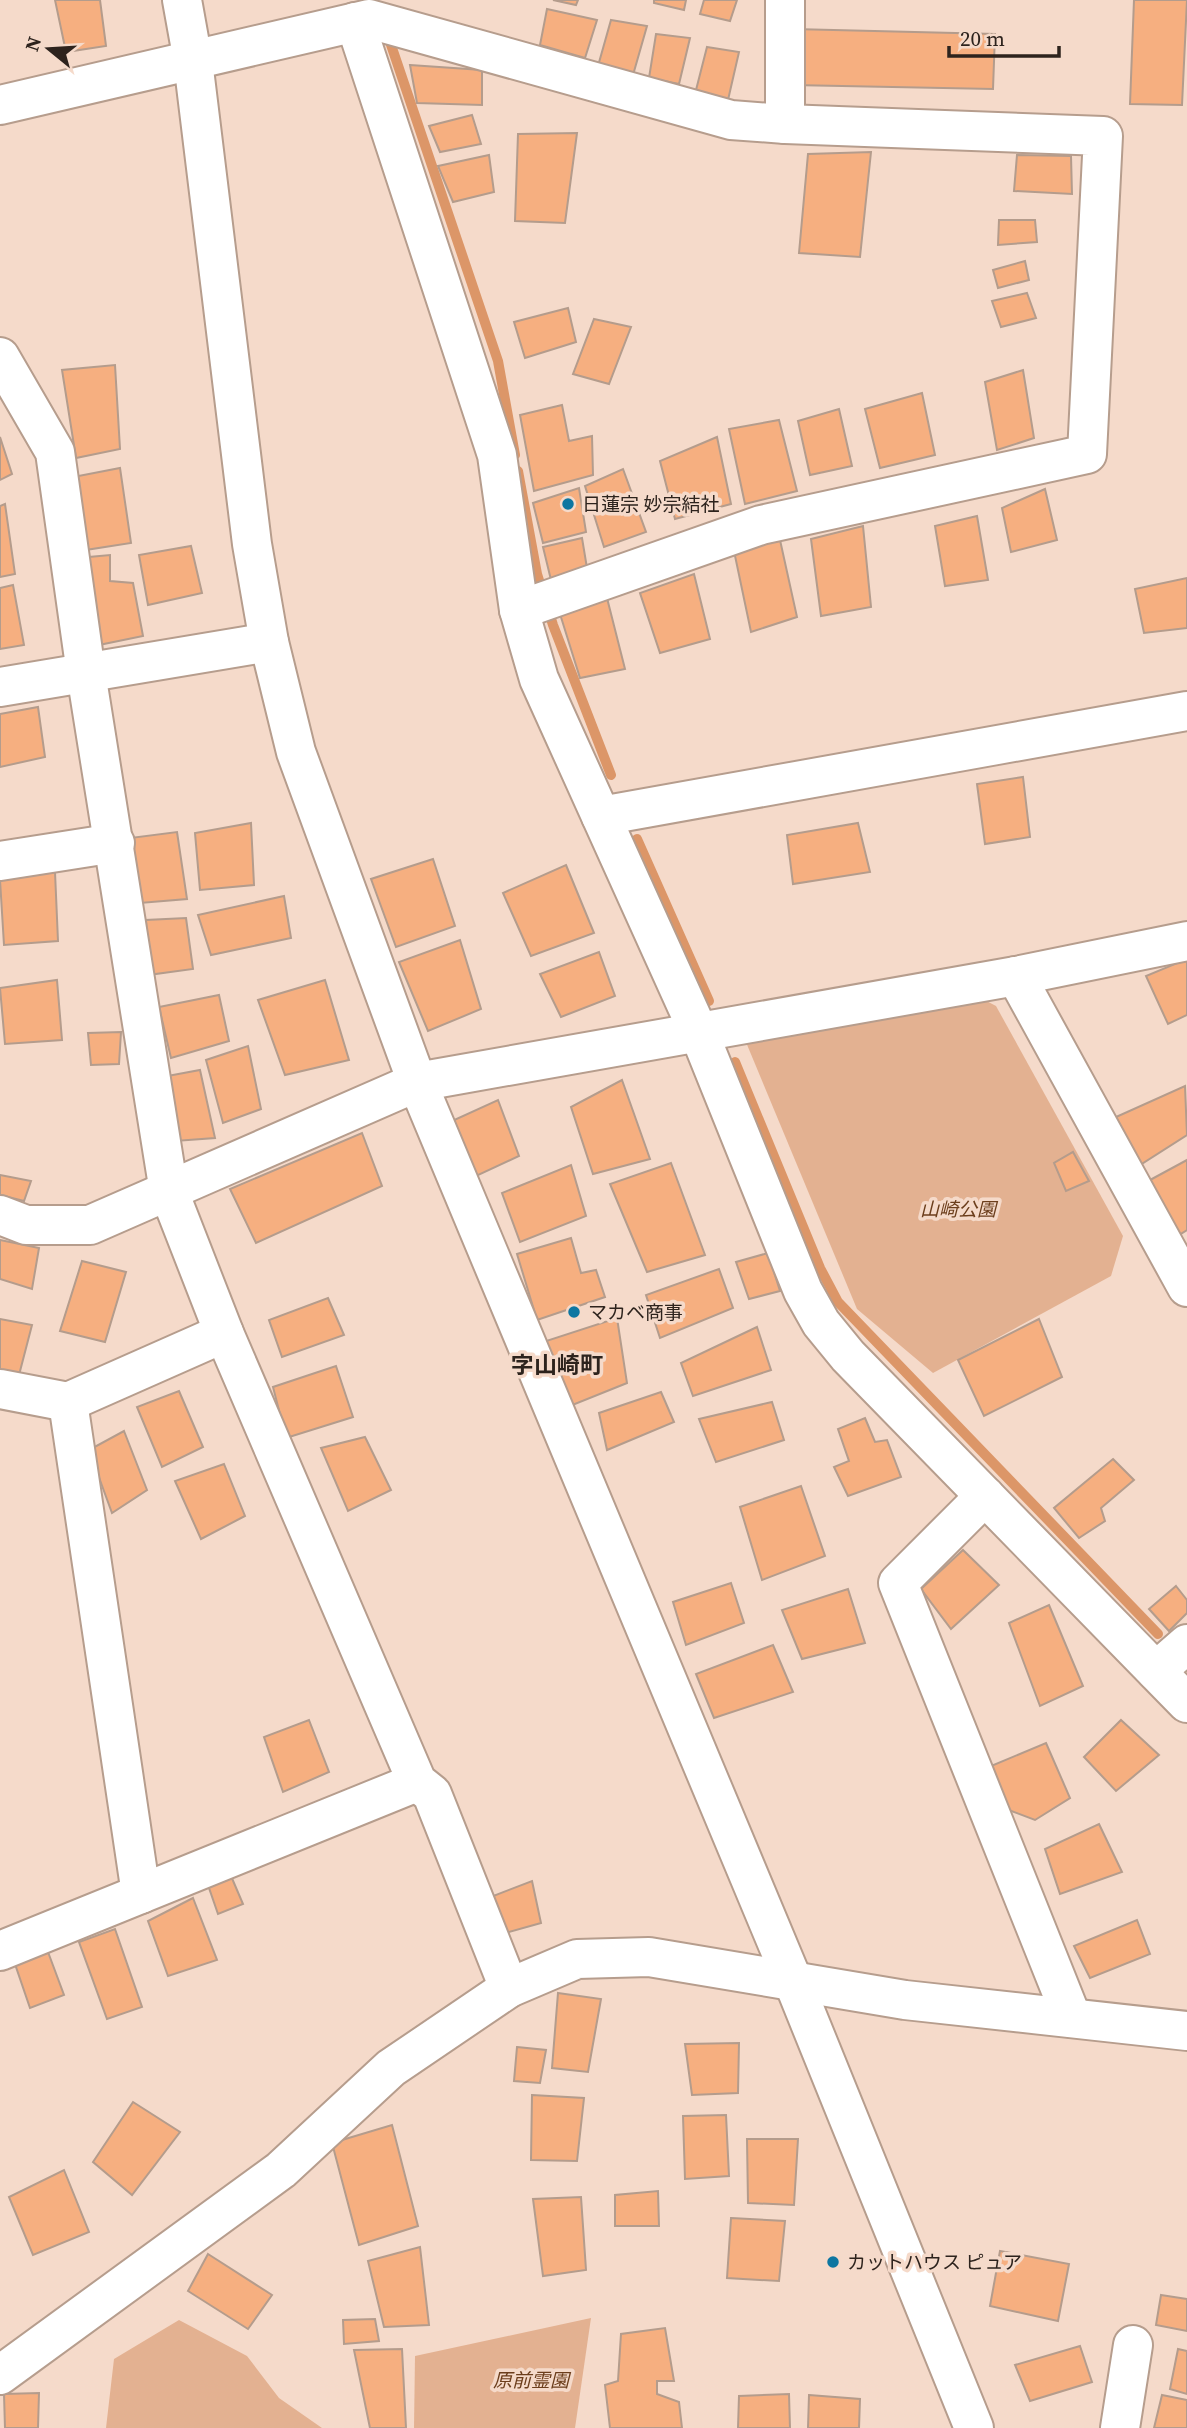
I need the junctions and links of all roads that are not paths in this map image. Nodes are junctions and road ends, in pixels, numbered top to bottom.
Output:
1 (182, 0) edge
2 (785, 0) edge
3 (362, 20) junction
4 (193, 61) junction
5 (0, 105) edge
6 (785, 124) junction
7 (0, 357) edge
8 (537, 604) junction
9 (269, 642) junction
10 (86, 673) junction
11 (0, 687) edge
12 (1187, 711) edge
13 (601, 816) junction
14 (115, 843) junction
15 (0, 861) edge
16 (1187, 941) edge
17 (1016, 976) junction
18 (699, 1033) junction
19 (417, 1082) junction
20 (169, 1192) junction
21 (0, 1215) edge
22 (1187, 1287) edge
23 (224, 1333) junction
24 (0, 1389) edge
25 (68, 1402) junction
26 (985, 1496) junction
27 (1187, 1644) edge
28 (1156, 1671) junction
29 (1187, 1703) edge
30 (417, 1782) junction
31 (141, 1894) junction
32 (0, 1951) edge
33 (793, 1981) junction
34 (509, 1988) junction
35 (1072, 2018) junction
36 (1187, 2031) edge
37 (1133, 2345) dead end
38 (0, 2375) edge
39 (974, 2428) edge
40 (1120, 2428) edge

1 - 4 street
2 - 6 street
3 - 4 street
3 - 6 street
3 - 8 street
4 - 5 street
4 - 9 street
6 - 8 street
7 - 10 street
8 - 13 street
9 - 10 street
9 - 19 street
10 - 11 street
10 - 14 street
12 - 13 street
13 - 18 street
14 - 15 street
14 - 20 street
16 - 17 street
17 - 18 street
17 - 22 street
18 - 19 street
18 - 26 street
19 - 20 street
19 - 33 street
20 - 21 street
20 - 23 street
23 - 25 street
23 - 30 street
24 - 25 street
25 - 31 street
26 - 28 street
26 - 35 street
27 - 28 street
28 - 29 street
30 - 31 street
30 - 34 street
31 - 32 street
33 - 34 street
33 - 35 street
33 - 39 street
34 - 38 street
35 - 36 street
37 - 40 street

